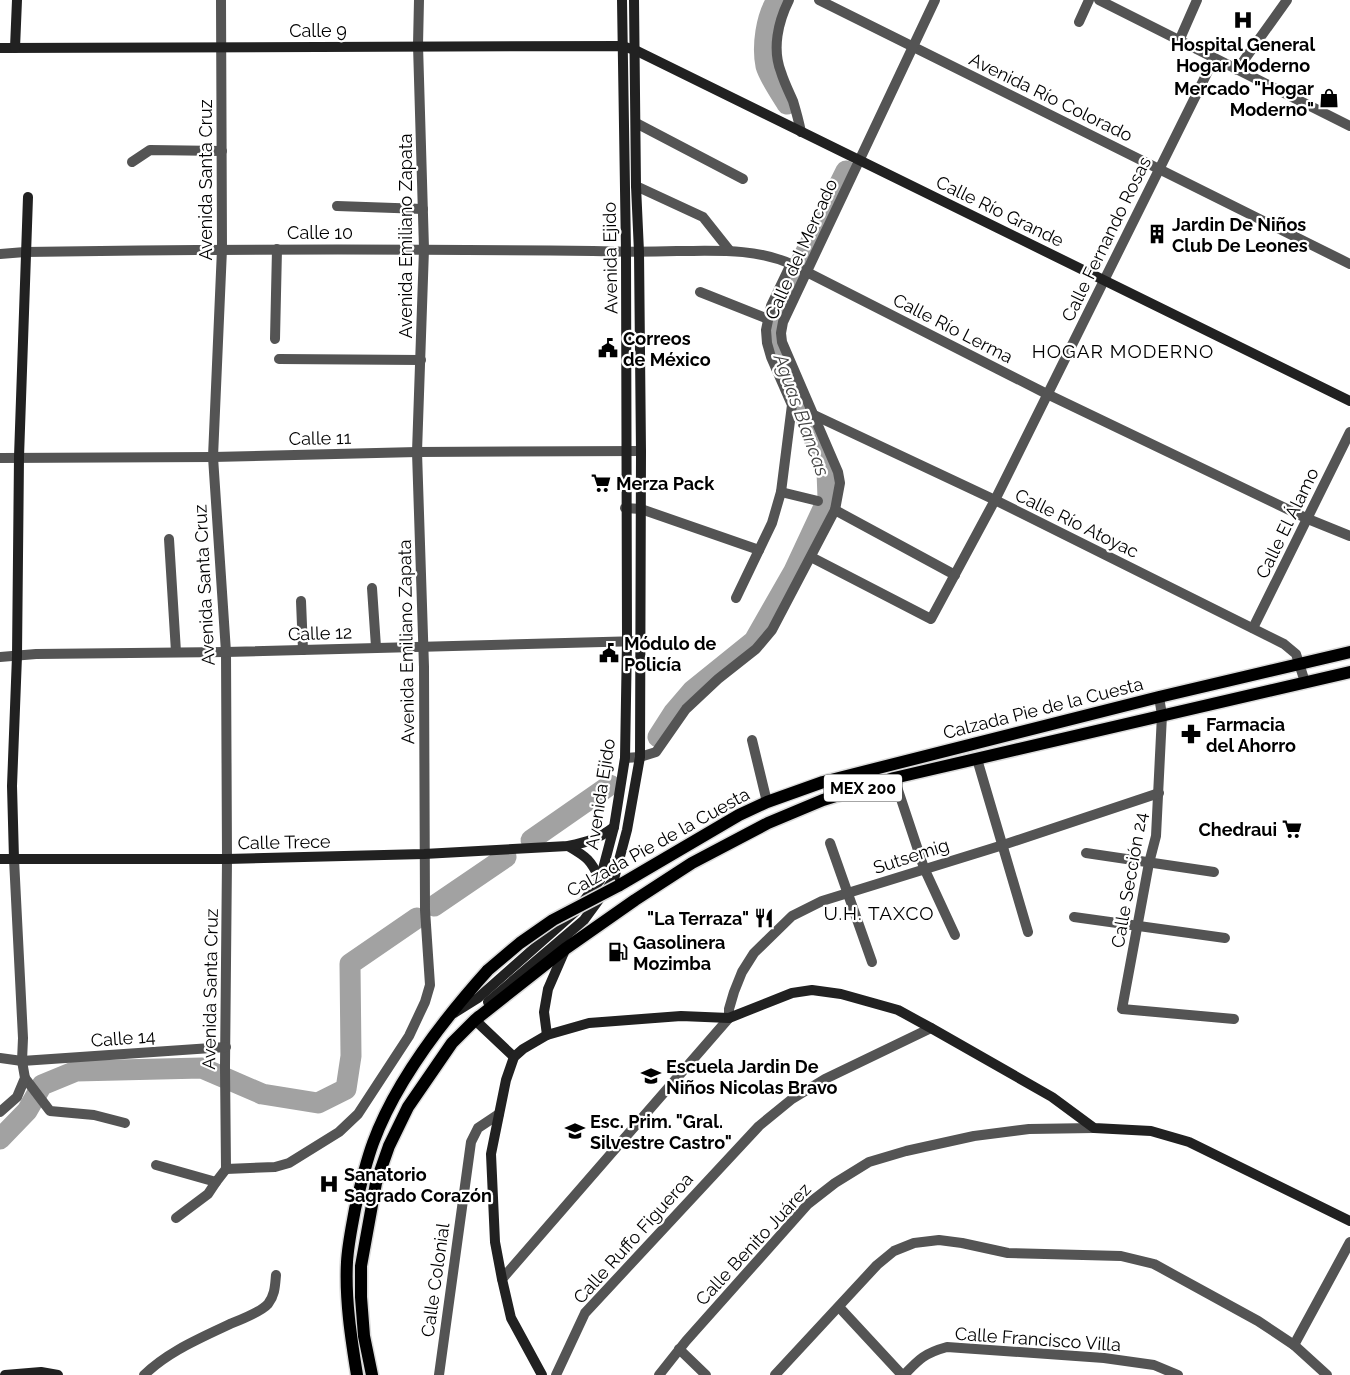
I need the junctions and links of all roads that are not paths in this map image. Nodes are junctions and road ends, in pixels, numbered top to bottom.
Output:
1 (17, 0) edge
2 (221, 0) edge
3 (419, 0) edge
4 (622, 0) edge
5 (634, 0) edge
6 (789, 0) edge
7 (819, 0) edge
8 (935, 0) edge
9 (1089, 0) edge
10 (1099, 0) edge
11 (1197, 0) edge
12 (1287, 0) edge
13 (1079, 22) dead end
14 (1179, 41) junction
15 (418, 46) junction
16 (622, 46) junction
17 (221, 47) junction
18 (0, 48) edge
19 (15, 48) junction
20 (913, 48) junction
21 (635, 50) junction
22 (1214, 59) junction
23 (1236, 70) junction
24 (636, 123) junction
25 (1350, 126) edge
26 (801, 132) junction
27 (222, 151) junction
28 (859, 160) junction
29 (132, 162) dead end
30 (1159, 168) junction
31 (743, 179) dead end
32 (636, 186) junction
33 (28, 197) dead end
34 (337, 206) dead end
35 (422, 209) junction
36 (222, 249) junction
37 (277, 249) junction
38 (424, 249) junction
39 (730, 250) junction
40 (25, 252) junction
41 (626, 252) junction
42 (639, 252) junction
43 (0, 254) edge
44 (1350, 264) edge
45 (799, 268) junction
46 (1104, 280) junction
47 (700, 292) dead end
48 (768, 319) junction
49 (275, 339) dead end
50 (279, 359) dead end
51 (421, 360) junction
52 (1048, 394) junction
53 (1350, 401) edge
54 (814, 415) junction
55 (1350, 432) edge
56 (641, 451) junction
57 (417, 452) junction
58 (627, 452) junction
59 (19, 457) junction
60 (213, 457) junction
61 (0, 458) edge
62 (781, 492) junction
63 (995, 500) junction
64 (818, 501) dead end
65 (625, 508) junction
66 (641, 509) junction
67 (835, 510) junction
68 (1308, 518) junction
69 (1350, 536) edge
70 (169, 539) dead end
71 (759, 550) junction
72 (811, 557) junction
73 (955, 574) junction
74 (372, 588) dead end
75 (736, 598) dead end
76 (301, 600) dead end
77 (1253, 628) junction
78 (627, 641) junction
79 (641, 641) junction
80 (424, 646) junction
81 (376, 648) junction
82 (303, 650) junction
83 (176, 652) junction
84 (226, 652) junction
85 (1350, 652) edge
86 (17, 656) junction
87 (0, 657) edge
88 (1300, 663) junction
89 (1350, 672) edge
90 (1305, 682) junction
91 (1159, 697) junction
92 (1162, 715) junction
93 (752, 740) dead end
94 (625, 758) junction
95 (640, 758) junction
96 (977, 759) junction
97 (894, 778) junction
98 (1158, 793) junction
99 (767, 802) junction
100 (614, 827) junction
101 (830, 843) dead end
102 (1003, 845) junction
103 (568, 846) junction
104 (1086, 852) dead end
105 (424, 854) junction
106 (0, 859) edge
107 (14, 859) junction
108 (227, 859) junction
109 (1149, 863) junction
110 (924, 868) junction
111 (1214, 872) dead end
112 (600, 880) junction
113 (621, 884) junction
114 (849, 894) junction
115 (635, 900) junction
116 (1074, 916) dead end
117 (1138, 925) junction
118 (1028, 932) dead end
119 (955, 935) dead end
120 (1225, 938) dead end
121 (565, 949) junction
122 (872, 962) dead end
123 (450, 1016) junction
124 (728, 1018) junction
125 (1234, 1019) dead end
126 (475, 1020) junction
127 (931, 1028) junction
128 (547, 1034) junction
129 (226, 1047) junction
130 (514, 1057) junction
131 (0, 1058) edge
132 (22, 1061) junction
133 (26, 1078) junction
134 (0, 1112) edge
135 (499, 1114) junction
136 (125, 1123) dead end
137 (1094, 1128) junction
138 (156, 1165) dead end
139 (226, 1169) junction
140 (216, 1182) junction
141 (176, 1218) dead end
142 (1350, 1221) edge
143 (1350, 1242) edge
144 (276, 1275) dead end
145 (502, 1279) junction
146 (839, 1307) junction
147 (1294, 1345) junction
148 (679, 1349) junction
149 (42, 1373) edge
150 (5, 1375) edge
151 (58, 1375) edge
152 (144, 1375) edge
153 (357, 1375) edge
154 (372, 1375) edge
155 (439, 1375) edge
156 (542, 1375) edge
157 (556, 1375) edge
158 (659, 1375) edge
159 (706, 1375) edge
160 (775, 1375) edge
161 (903, 1375) edge
162 (1178, 1375) edge
163 (1327, 1375) edge

1 - 19 street
2 - 17 street, Avenida Santa Cruz
3 - 15 street, Avenida Emiliano Zapata
4 - 16 street, Avenida Ejido
5 - 21 street, Avenida Ejido
6 - 26 street
7 - 20 street, Avenida Río Colorado
8 - 20 street, Calle del Mercado
9 - 13 street
10 - 14 street
11 - 14 street
12 - 23 street
14 - 22 street
15 - 16 street, Calle 9
15 - 17 street, Calle 9
15 - 35 street, Avenida Emiliano Zapata
16 - 21 street, Calle 9
16 - 41 street, Avenida Ejido
17 - 19 street, Calle 9
17 - 27 street, Avenida Santa Cruz
18 - 19 street, Calle 9
20 - 28 street, Calle del Mercado
20 - 30 street, Avenida Río Colorado
21 - 24 street, Avenida Ejido
21 - 26 street, Calle Río Grande
22 - 23 street
22 - 30 street, Calle Fernando Rosas
23 - 25 street
24 - 31 street
24 - 32 street, Avenida Ejido
26 - 28 street, Calle Río Grande
27 - 29 street
27 - 36 street, Avenida Santa Cruz
28 - 45 street, Calle del Mercado
28 - 46 street, Calle Río Grande
30 - 44 street, Avenida Río Colorado
30 - 46 street, Calle Fernando Rosas
32 - 39 street
32 - 42 street, Avenida Ejido
33 - 40 street
34 - 35 street
35 - 38 street, Avenida Emiliano Zapata
36 - 37 street, Calle 10
36 - 40 street, Calle 10
36 - 60 street, Avenida Santa Cruz
37 - 38 street, Calle 10
37 - 49 street
38 - 41 street, Calle 10
38 - 51 street, Avenida Emiliano Zapata
39 - 42 street, Calle Río Lerma
39 - 45 street, Calle Río Lerma
40 - 43 street, Calle 10
40 - 59 street
41 - 42 street, Calle 10
41 - 58 street, Avenida Ejido
42 - 56 street, Avenida Ejido
45 - 48 street
45 - 52 street, Calle Río Lerma
45 - 54 street, Calle del Mercado
46 - 52 street, Calle Fernando Rosas
46 - 53 street, Calle Río Grande
47 - 48 street
48 - 62 street
50 - 51 street
51 - 57 street, Avenida Emiliano Zapata
52 - 63 street, Calle Fernando Rosas
52 - 68 street, Calle Río Lerma
54 - 63 street, Calle Río Atoyac
54 - 67 street, Calle del Mercado
55 - 68 street, Calle El Álamo
56 - 58 street, Calle 11
56 - 66 street, Avenida Ejido
57 - 58 street, Calle 11
57 - 60 street, Calle 11
57 - 80 street, Avenida Emiliano Zapata
58 - 65 street, Avenida Ejido
59 - 60 street, Calle 11
59 - 61 street, Calle 11
59 - 86 street
60 - 84 street, Avenida Santa Cruz
62 - 64 street
62 - 71 street
63 - 73 street, Calle Fernando Rosas
63 - 77 street, Calle Río Atoyac
65 - 66 street
65 - 78 street, Avenida Ejido
66 - 71 street
66 - 79 street, Avenida Ejido
67 - 72 street, Calle del Mercado
67 - 73 street
68 - 69 street, Calle Río Lerma
68 - 77 street, Calle El Álamo
70 - 83 street
71 - 75 street
72 - 73 street, Calle Fernando Rosas
72 - 95 street, Calle del Mercado
74 - 81 street
76 - 82 street
77 - 88 street, Calle Río Atoyac
78 - 79 street, Calle 12
78 - 80 street, Calle 12
78 - 94 street, Avenida Ejido
79 - 95 street, Avenida Ejido
80 - 81 street, Calle 12
80 - 105 street, Avenida Emiliano Zapata
81 - 82 street, Calle 12
82 - 84 street, Calle 12
83 - 84 street, Calle 12
83 - 86 street, Calle 12
84 - 108 street, Avenida Santa Cruz
85 - 88 main road, Calzada Pie de la Cuesta / MEX 200
86 - 87 street, Calle 12
86 - 107 street
88 - 90 street, Calle Río Atoyac
88 - 91 main road, Calzada Pie de la Cuesta / MEX 200
89 - 90 main road, Calzada Pie de la Cuesta / MEX 200
90 - 92 main road, Calzada Pie de la Cuesta / MEX 200
91 - 92 street, Calle Sección 24
91 - 99 main road, Calzada Pie de la Cuesta / MEX 200
92 - 96 main road, Calzada Pie de la Cuesta / MEX 200
92 - 98 street, Calle Sección 24
93 - 99 street
94 - 95 street
94 - 100 street, Avenida Ejido
95 - 126 street, Avenida Ejido
96 - 97 main road, Calzada Pie de la Cuesta / MEX 200
96 - 102 street
97 - 110 street
97 - 115 main road, Calzada Pie de la Cuesta / MEX 200
98 - 102 street, Sutsemig
98 - 109 street, Calle Sección 24
99 - 113 main road, Calzada Pie de la Cuesta / MEX 200
100 - 103 street, Calle Trece
100 - 112 street, Avenida Ejido
101 - 114 street
102 - 110 street, Sutsemig
102 - 118 street
103 - 105 street, Calle Trece
103 - 112 street
104 - 109 street
105 - 108 street, Calle Trece
105 - 139 street, Avenida Emiliano Zapata
106 - 107 street, Calle Trece
107 - 108 street, Calle Trece
107 - 132 street
108 - 129 street, Avenida Santa Cruz
109 - 111 street
109 - 117 street, Calle Sección 24
110 - 114 street, Sutsemig
110 - 119 street
112 - 123 street, Avenida Ejido
113 - 115 main road
113 - 123 main road, Calzada Pie de la Cuesta / MEX 200, bridge
114 - 122 street
114 - 124 street, Sutsemig
115 - 121 main road, Calzada Pie de la Cuesta / MEX 200
116 - 117 street
117 - 120 street
117 - 125 street, Calle Sección 24
121 - 126 main road, Calzada Pie de la Cuesta / MEX 200
121 - 128 street
123 - 153 main road, Calzada Pie de la Cuesta / MEX 200
124 - 127 street
124 - 128 street
124 - 145 street
126 - 130 street
126 - 154 main road, Calzada Pie de la Cuesta / MEX 200
127 - 137 street
127 - 157 street, Calle Ruffo Figueroa
128 - 130 street
129 - 132 street, Calle 14
129 - 139 street, Avenida Santa Cruz
130 - 135 street
131 - 132 street, Calle 14
132 - 133 street
133 - 134 street
133 - 136 street
135 - 145 street
135 - 155 street, Calle Colonial
137 - 142 street
137 - 148 street, Calle Benito Juárez
138 - 140 street
139 - 140 street
140 - 141 street
143 - 147 street
144 - 152 street
145 - 156 street
146 - 147 street
146 - 160 street
146 - 161 street
147 - 163 street
148 - 158 street, Calle Benito Juárez
148 - 159 street
149 - 150 street
149 - 151 street
161 - 162 street, Calle Francisco Villa

